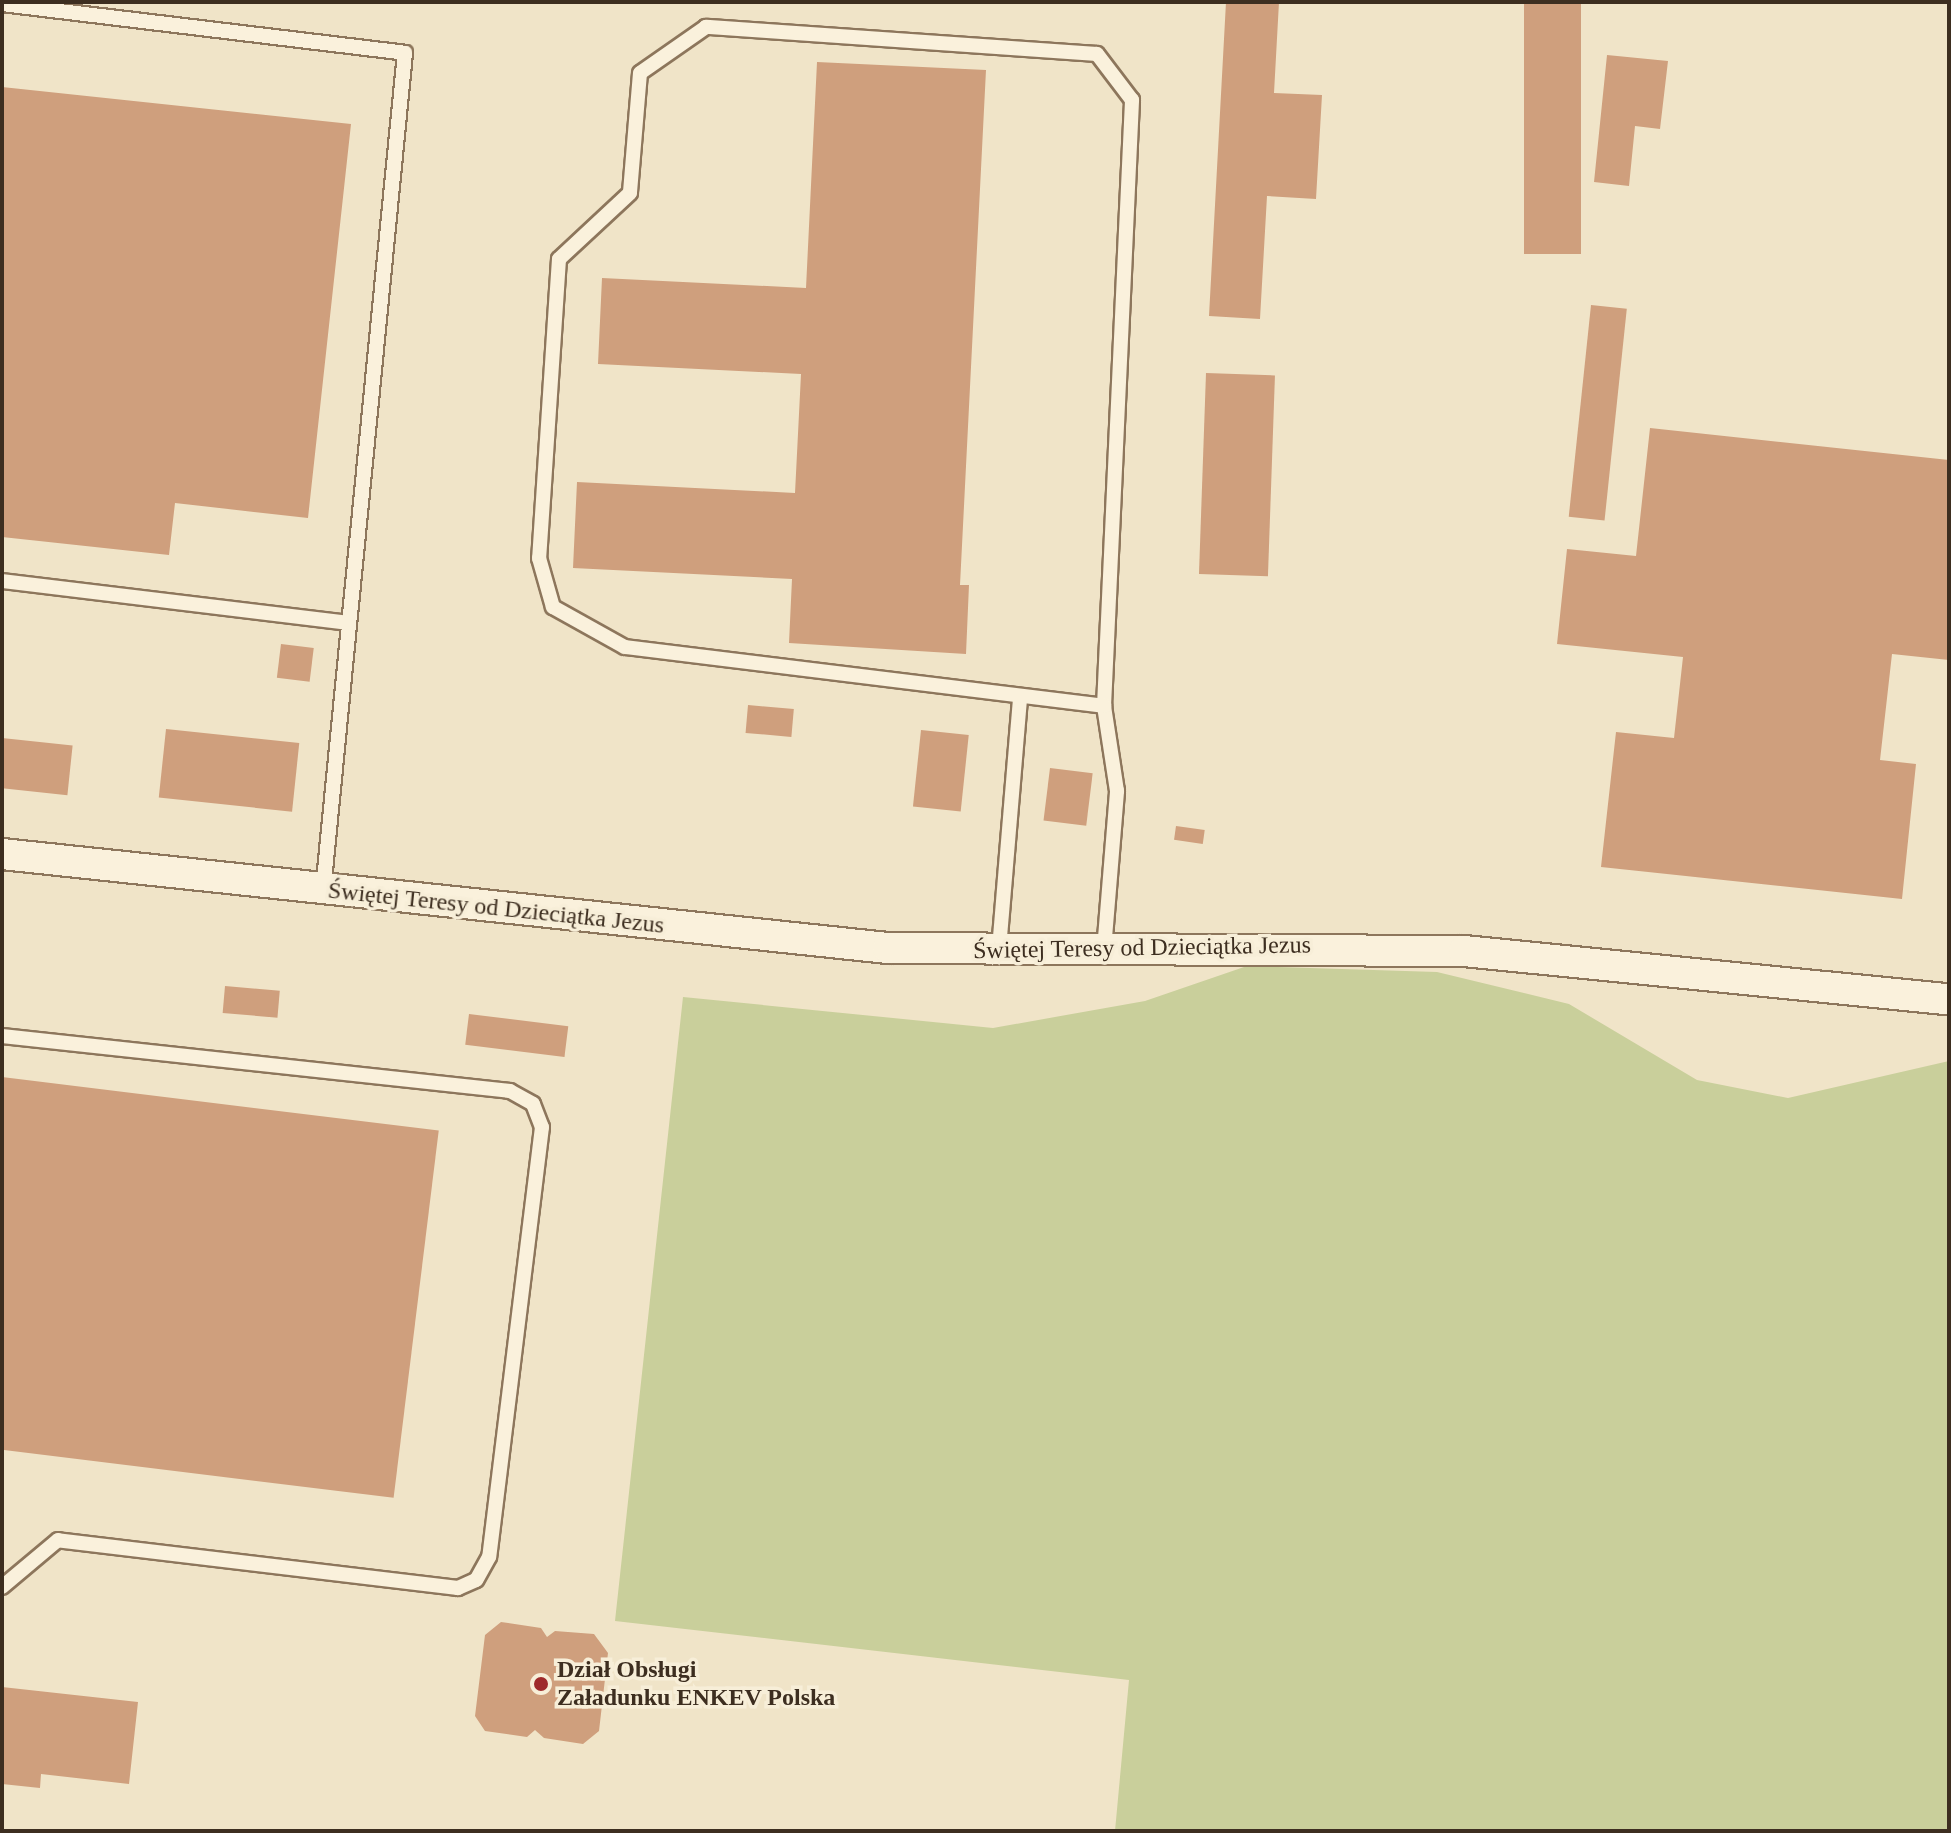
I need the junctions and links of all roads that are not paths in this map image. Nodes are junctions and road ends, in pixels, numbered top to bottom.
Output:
1 (2, 4) edge
2 (2, 581) edge
3 (348, 623) junction
4 (1020, 699) junction
5 (1104, 706) junction
6 (2, 854) edge
7 (323, 891) junction
8 (998, 952) junction
9 (1104, 954) junction
10 (1949, 999) edge
11 (2, 1036) edge
12 (2, 1587) edge

1 - 3 lane
2 - 3 lane
3 - 7 lane
4 - 5 lane
4 - 5 lane
4 - 8 lane
5 - 9 lane
6 - 7 street, Świętej Teresy od Dzieciątka Jezus
7 - 8 street, Świętej Teresy od Dzieciątka Jezus
8 - 9 street, Świętej Teresy od Dzieciątka Jezus
9 - 10 street, Świętej Teresy od Dzieciątka Jezus
11 - 12 lane

